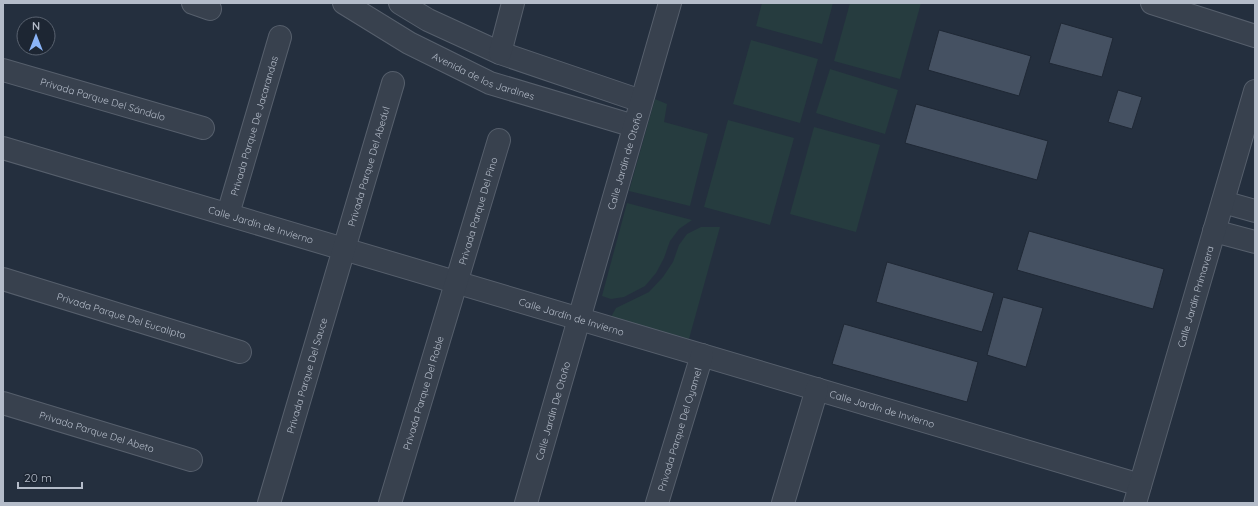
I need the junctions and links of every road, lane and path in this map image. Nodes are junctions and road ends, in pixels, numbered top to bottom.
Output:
1 (344, 3) edge
2 (400, 3) edge
3 (514, 3) edge
4 (670, 3) edge
5 (1152, 3) edge
6 (1255, 36) edge
7 (280, 37) dead end
8 (500, 53) junction
9 (3, 70) edge
10 (393, 83) dead end
11 (1255, 91) edge
12 (641, 101) junction
13 (634, 126) junction
14 (203, 128) dead end
15 (499, 140) dead end
16 (3, 148) edge
17 (1223, 202) junction
18 (1255, 211) edge
19 (228, 214) junction
20 (1214, 231) junction
21 (1255, 242) edge
22 (345, 249) junction
23 (3, 279) edge
24 (457, 282) junction
25 (578, 318) junction
26 (240, 352) dead end
27 (702, 355) junction
28 (817, 389) junction
29 (3, 403) edge
30 (191, 460) dead end
31 (1137, 494) edge
32 (269, 503) edge
33 (390, 503) edge
34 (526, 503) edge
35 (657, 503) edge
36 (783, 503) edge

1 - 13 street, Avenida de los Jardines
2 - 8 street
3 - 8 street
4 - 12 street, Calle Jardín de Otoño
5 - 6 street
7 - 19 street, Privada Parque De Jacarandas
8 - 12 street
9 - 14 street, Privada Parque Del Sándalo
10 - 22 street, Privada Parque Del Abedul
11 - 17 street, Calle Jardín Primavera
12 - 13 street, Calle Jardín de Otoño
13 - 25 street, Calle Jardín de Otoño
15 - 24 street, Privada Parque Del Pino
16 - 19 street, Calle Jardín de Invierno
17 - 18 street
17 - 20 street, Calle Jardín Primavera
19 - 22 street, Calle Jardín de Invierno
20 - 21 street
20 - 31 street, Calle Jardín Primavera
22 - 24 street, Calle Jardín de Invierno
22 - 32 street, Privada Parque Del Sauce
23 - 26 street, Privada Parque Del Eucalipto
24 - 25 street, Calle Jardín de Invierno
24 - 33 street, Privada Parque Del Roble
25 - 27 street, Calle Jardín de Invierno
25 - 34 street, Calle Jardín De Otoño
27 - 28 street, Calle Jardín de Invierno
27 - 35 street, Privada Parque Del Oyamel
28 - 31 street, Calle Jardín de Invierno
28 - 36 street
29 - 30 street, Privada Parque Del Abeto

